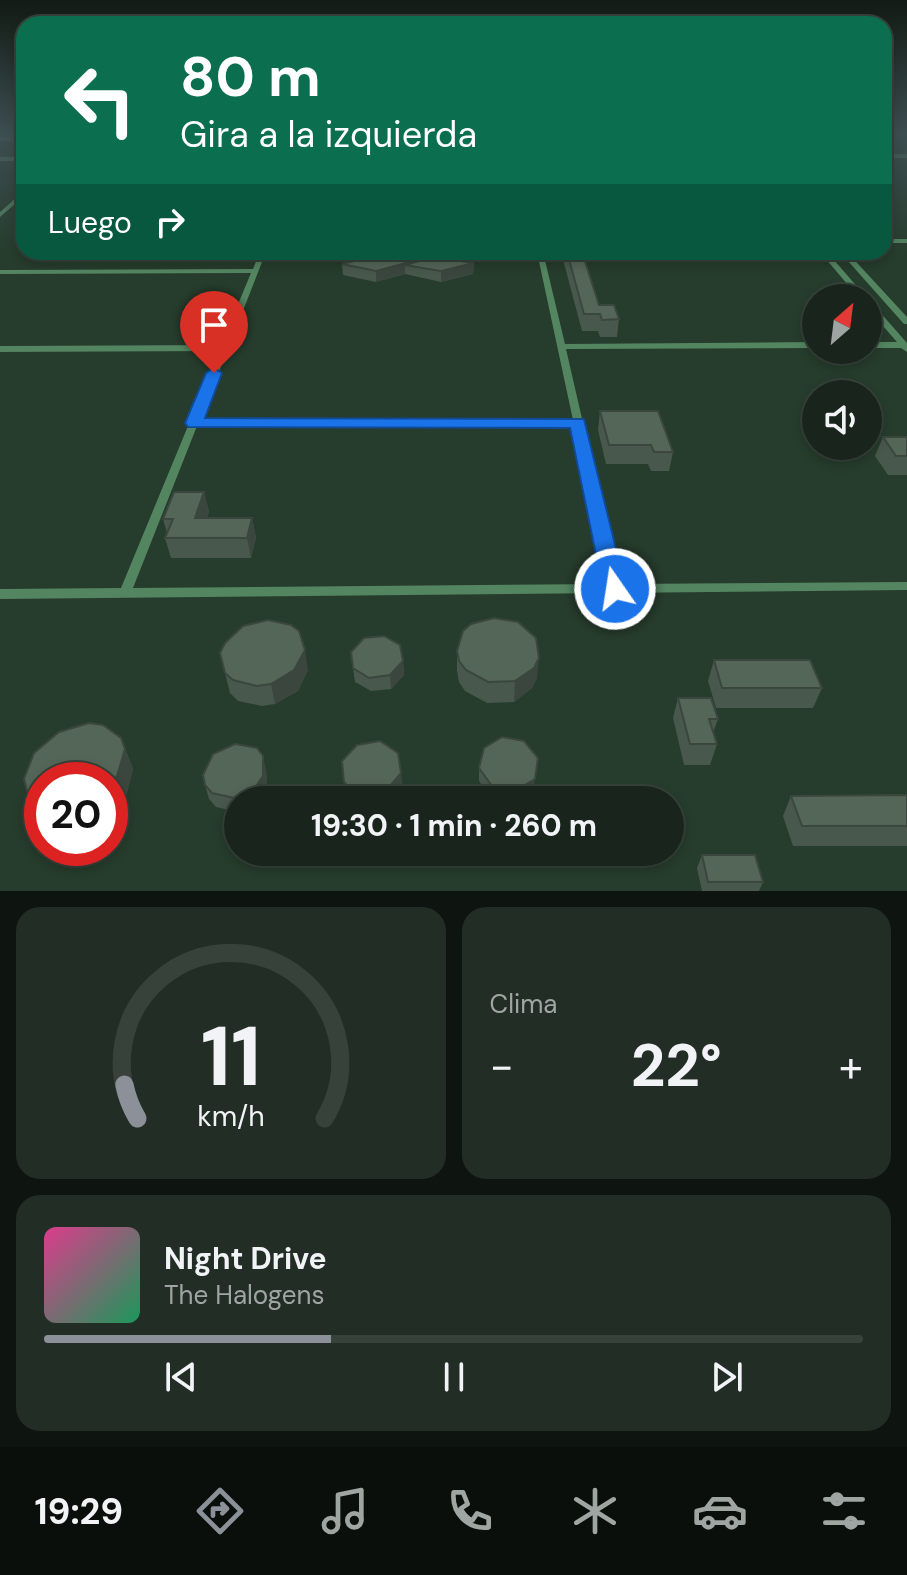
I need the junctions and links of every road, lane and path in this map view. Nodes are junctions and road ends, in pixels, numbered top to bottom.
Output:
1 (16, 200) edge
2 (0, 215) edge
3 (260, 260) edge
4 (542, 260) edge
5 (830, 260) edge
6 (850, 260) edge
7 (256, 271) junction
8 (0, 272) edge
9 (851, 284) edge
10 (882, 319) edge
11 (907, 322) edge
12 (802, 345) edge
13 (882, 345) edge
14 (906, 346) edge
15 (561, 347) junction
16 (224, 348) junction
17 (0, 349) edge
18 (194, 423) junction
19 (578, 423) junction
20 (907, 586) edge
21 (615, 589) junction
22 (125, 593) junction
23 (0, 594) edge

1 - 2 lane
3 - 7 lane
4 - 15 lane
5 - 9 lane
6 - 11 lane
7 - 8 lane
7 - 16 lane
10 - 14 lane
12 - 15 lane
13 - 14 lane
15 - 19 lane
16 - 17 lane
16 - 18 lane
18 - 19 lane
18 - 22 lane
19 - 21 lane
20 - 21 lane
21 - 22 lane
22 - 23 lane

